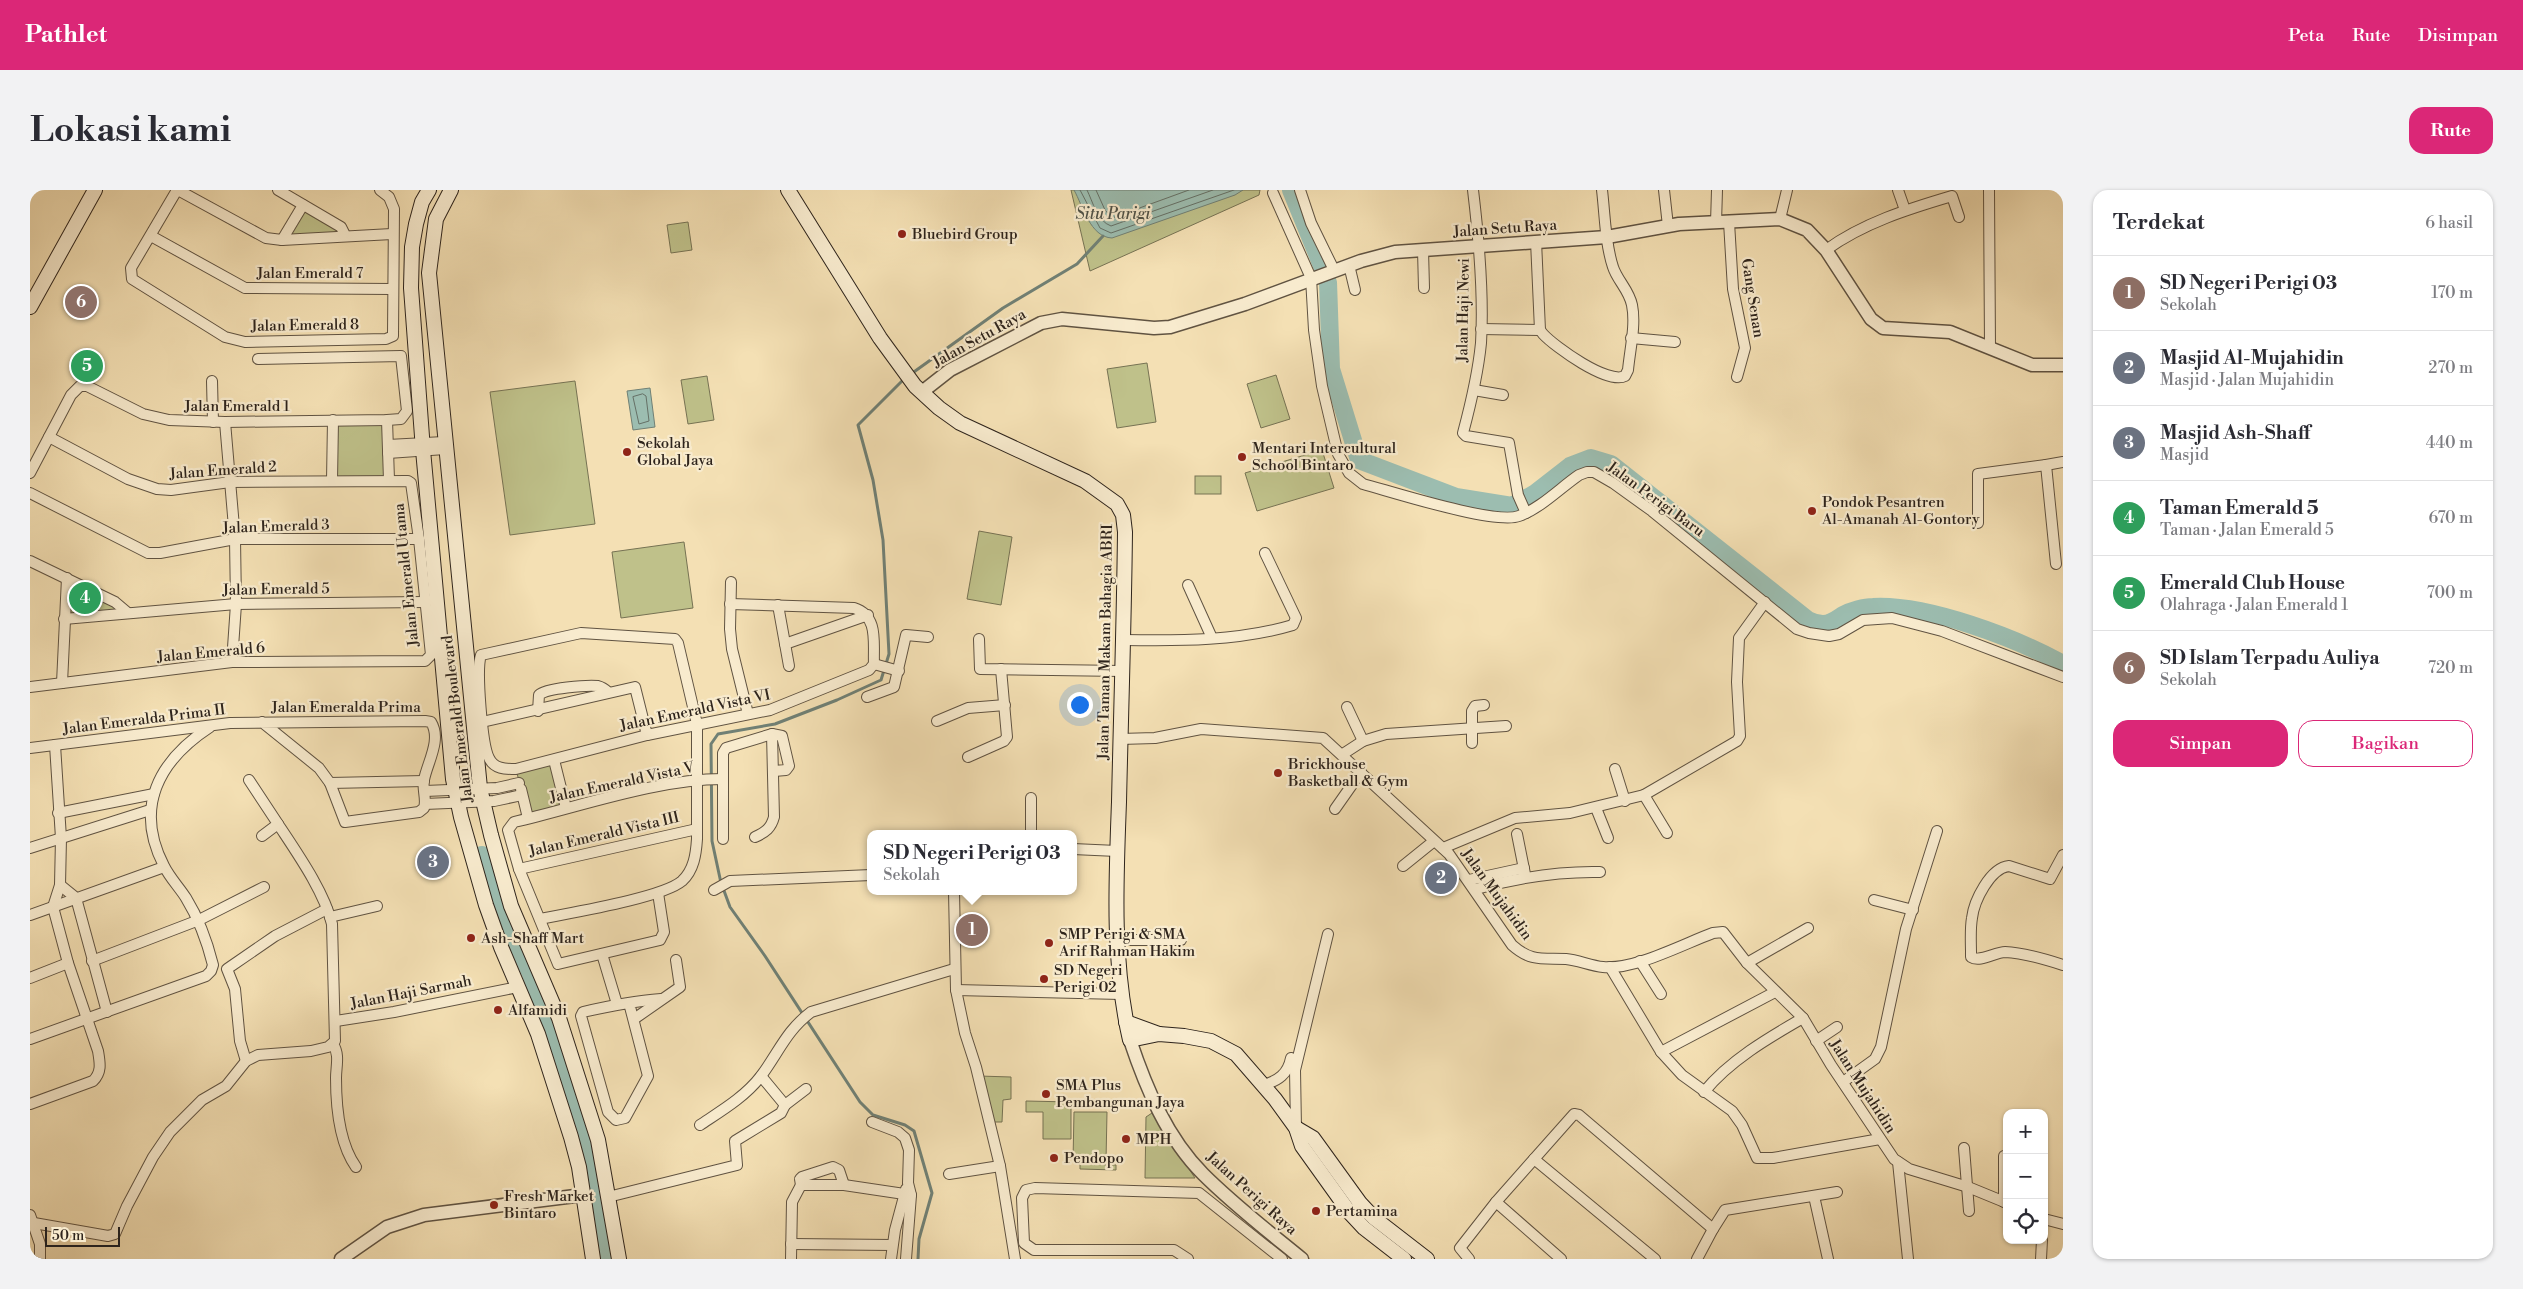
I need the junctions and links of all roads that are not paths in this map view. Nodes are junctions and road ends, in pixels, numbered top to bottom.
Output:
1 (95, 190) edge
2 (177, 190) edge
3 (278, 190) edge
4 (429, 190) edge
5 (451, 190) edge
6 (788, 190) edge
7 (1301, 190) edge
8 (1473, 190) edge
9 (1602, 190) edge
10 (1664, 190) edge
11 (1717, 190) edge
12 (1787, 190) edge
13 (1898, 190) edge
14 (1990, 190) edge
15 (384, 191) edge
16 (1273, 193) dead end
17 (303, 205) junction
18 (1905, 210) junction
19 (1959, 217) dead end
20 (1780, 220) junction
21 (1722, 223) junction
22 (1668, 226) junction
23 (392, 234) junction
24 (151, 236) junction
25 (343, 236) junction
26 (1607, 237) junction
27 (282, 240) junction
28 (1536, 241) junction
29 (1478, 245) junction
30 (1423, 250) junction
31 (1826, 250) junction
32 (1349, 265) junction
33 (1332, 270) junction
34 (1314, 277) junction
35 (1424, 288) dead end
36 (392, 289) junction
37 (1355, 290) dead end
38 (30, 307) edge
39 (1481, 329) junction
40 (1540, 330) junction
41 (1632, 338) junction
42 (1675, 342) dead end
43 (1990, 347) junction
44 (258, 359) dead end
45 (2063, 365) edge
46 (1737, 378) dead end
47 (212, 381) dead end
48 (918, 389) junction
49 (1474, 390) junction
50 (1503, 395) dead end
51 (333, 420) junction
52 (388, 420) junction
53 (213, 422) junction
54 (225, 422) junction
55 (50, 437) junction
56 (444, 445) junction
57 (423, 447) junction
58 (388, 449) junction
59 (2063, 462) edge
60 (2046, 465) junction
61 (30, 473) edge
62 (332, 480) junction
63 (389, 480) junction
64 (230, 482) junction
65 (411, 484) joint
66 (30, 493) edge
67 (1525, 510) junction
68 (1978, 523) dead end
69 (234, 539) junction
70 (419, 539) junction
71 (1265, 553) dead end
72 (30, 561) edge
73 (2056, 564) dead end
74 (67, 578) junction
75 (731, 582) dead end
76 (1188, 585) dead end
77 (425, 602) junction
78 (1765, 602) junction
79 (236, 604) junction
80 (730, 604) junction
81 (778, 605) junction
82 (128, 614) junction
83 (868, 615) junction
84 (64, 619) junction
85 (928, 637) dead end
86 (1212, 638) junction
87 (979, 639) dead end
88 (1124, 640) junction
89 (785, 644) junction
90 (425, 661) joint
91 (232, 662) junction
92 (877, 665) junction
93 (790, 666) dead end
94 (1001, 669) junction
95 (897, 670) junction
96 (1123, 671) junction
97 (2063, 677) edge
98 (62, 683) junction
99 (30, 687) edge
100 (608, 692) junction
101 (867, 697) dead end
102 (1005, 705) junction
103 (1484, 705) dead end
104 (1347, 707) dead end
105 (538, 711) junction
106 (748, 714) junction
107 (937, 721) dead end
108 (262, 722) junction
109 (482, 722) junction
110 (697, 724) junction
111 (212, 726) junction
112 (1506, 726) dead end
113 (1471, 728) junction
114 (772, 734) junction
115 (647, 735) junction
116 (1120, 739) junction
117 (1364, 741) junction
118 (1472, 743) dead end
119 (55, 745) junction
120 (30, 748) edge
121 (1343, 754) junction
122 (968, 757) dead end
123 (554, 760) junction
124 (516, 769) junction
125 (1615, 769) dead end
126 (774, 771) junction
127 (1361, 772) junction
128 (700, 779) junction
129 (720, 779) junction
130 (249, 780) dead end
131 (519, 782) junction
132 (330, 783) junction
133 (424, 786) junction
134 (154, 794) junction
135 (482, 795) junction
136 (1644, 795) junction
137 (522, 796) junction
138 (456, 797) junction
139 (1031, 798) dead end
140 (1625, 801) junction
141 (425, 804) junction
142 (566, 808) junction
143 (1596, 808) junction
144 (1334, 809) dead end
145 (150, 810) junction
146 (58, 813) junction
147 (528, 818) junction
148 (278, 824) junction
149 (697, 829) junction
150 (1031, 830) edge
151 (1937, 830) dead end
152 (1666, 833) dead end
153 (1517, 834) dead end
154 (262, 836) dead end
155 (755, 837) dead end
156 (61, 838) junction
157 (1608, 838) dead end
158 (723, 839) dead end
159 (1434, 841) junction
160 (30, 848) edge
161 (1443, 848) junction
162 (1077, 849) edge
163 (1117, 851) junction
164 (2063, 855) edge
165 (1403, 866) dead end
166 (164, 867) junction
167 (518, 869) junction
168 (1600, 872) dead end
169 (1525, 873) junction
170 (867, 875) edge
171 (1469, 880) junction
172 (60, 885) junction
173 (264, 887) dead end
174 (718, 887) dead end
175 (1476, 889) junction
176 (658, 893) junction
177 (954, 895) edge
178 (76, 898) junction
179 (1874, 900) dead end
180 (377, 906) dead end
181 (53, 907) junction
182 (1913, 910) junction
183 (329, 913) junction
184 (30, 915) edge
185 (199, 920) junction
186 (540, 920) junction
187 (1808, 928) dead end
188 (1325, 934) dead end
189 (1117, 940) junction
190 (1181, 940) dead end
191 (602, 954) junction
192 (676, 960) dead end
193 (92, 961) junction
194 (1640, 961) junction
195 (1747, 963) junction
196 (68, 964) junction
197 (2063, 965) edge
198 (1610, 967) junction
199 (954, 969) junction
200 (30, 978) edge
201 (518, 987) junction
202 (956, 990) junction
203 (1775, 992) junction
204 (1121, 994) junction
205 (1661, 994) dead end
206 (661, 999) junction
207 (629, 1002) junction
208 (617, 1004) junction
209 (107, 1012) junction
210 (1803, 1018) junction
211 (88, 1019) junction
212 (634, 1019) junction
213 (336, 1021) junction
214 (1126, 1022) junction
215 (1837, 1027) dead end
216 (1159, 1034) junction
217 (30, 1040) edge
218 (1130, 1040) junction
219 (1816, 1041) junction
220 (333, 1044) junction
221 (1661, 1052) junction
222 (246, 1061) junction
223 (1292, 1069) junction
224 (761, 1076) junction
225 (1843, 1082) junction
226 (1263, 1085) junction
227 (806, 1089) dead end
228 (1704, 1092) junction
229 (30, 1104) edge
230 (785, 1105) junction
231 (872, 1122) dead end
232 (700, 1125) dead end
233 (1296, 1128) junction
234 (1880, 1139) junction
235 (1964, 1148) dead end
236 (1534, 1159) junction
237 (1898, 1162) junction
238 (1000, 1166) junction
239 (356, 1167) dead end
240 (949, 1174) dead end
241 (801, 1185) junction
242 (844, 1185) junction
243 (1968, 1187) junction
244 (1837, 1192) dead end
245 (583, 1195) junction
246 (907, 1195) junction
247 (1814, 1196) junction
248 (608, 1197) junction
249 (2003, 1201) edge
250 (1496, 1202) junction
251 (1969, 1211) dead end
252 (32, 1219) edge
253 (2048, 1220) edge
254 (2063, 1224) edge
255 (1712, 1229) junction
256 (791, 1244) junction
257 (2042, 1244) edge
258 (892, 1245) junction
259 (1042, 1255) edge
260 (1066, 1255) edge
261 (1127, 1255) edge
262 (40, 1259) edge
263 (342, 1259) edge
264 (593, 1259) edge
265 (619, 1259) edge
266 (791, 1259) edge
267 (891, 1259) edge
268 (906, 1259) edge
269 (1015, 1259) edge
270 (1188, 1259) edge
271 (1282, 1259) edge
272 (1302, 1259) edge
273 (1404, 1259) edge
274 (1427, 1259) edge
275 (1469, 1259) edge
276 (1561, 1259) edge
277 (1655, 1259) edge
278 (1697, 1259) edge
279 (1828, 1259) edge
280 (1908, 1259) edge
281 (2041, 1259) edge

1 - 38 main road
2 - 24 street
2 - 27 street
3 - 17 street
4 - 57 main road, Jalan Emerald Boulevard
5 - 56 main road, Jalan Emerald Boulevard
6 - 48 main road, Jalan Taman Makam Bahagia ABRI
7 - 33 street
8 - 29 street, Jalan Haji Newi
9 - 26 street
10 - 22 street
11 - 21 street, Gang Senan
12 - 20 street
13 - 18 street
14 - 43 street
15 - 23 street
16 - 34 street, Jalan Perigi Baru
17 - 25 street
17 - 27 street
18 - 19 street
18 - 31 street
20 - 21 street, Jalan Setu Raya
20 - 31 street, Jalan Setu Raya
21 - 22 street, Jalan Setu Raya
21 - 46 street, Gang Senan
22 - 26 street, Jalan Setu Raya
23 - 25 street
23 - 36 street
24 - 36 street, Jalan Emerald 7
24 - 36 street, Jalan Emerald 8
25 - 27 street
26 - 28 street, Jalan Setu Raya
26 - 41 street
28 - 29 street, Jalan Setu Raya
28 - 40 street
29 - 30 street, Jalan Setu Raya
29 - 39 street, Jalan Haji Newi
30 - 32 street, Jalan Setu Raya
30 - 35 street
31 - 43 street, Jalan Setu Raya
32 - 33 street, Jalan Setu Raya
32 - 37 street
33 - 34 street, Jalan Setu Raya
34 - 48 street, Jalan Setu Raya
34 - 67 street, Jalan Perigi Baru
39 - 40 street
39 - 49 street, Jalan Haji Newi
40 - 41 street
41 - 42 street
43 - 45 street, Jalan Setu Raya
44 - 52 street, Jalan Emerald 1
47 - 53 street
48 - 88 main road, Jalan Taman Makam Bahagia ABRI
49 - 50 street
49 - 67 street, Jalan Haji Newi
51 - 52 street, Jalan Emerald 1
51 - 54 street, Jalan Emerald 1
51 - 62 street
52 - 58 street
53 - 54 street, Jalan Emerald 1
53 - 55 street, Jalan Emerald 1
54 - 64 street
55 - 61 street
55 - 64 street, Jalan Emerald 2
56 - 57 street
56 - 135 main road, Jalan Emerald Boulevard
57 - 58 street
57 - 138 main road, Jalan Emerald Boulevard
58 - 63 street
59 - 60 street
60 - 68 street
60 - 73 street
62 - 63 street, Jalan Emerald 2
62 - 64 street, Jalan Emerald 2
63 - 65 street, Jalan Emerald 2
64 - 69 street
65 - 70 street, Jalan Emerald Utama
66 - 69 street, Jalan Emerald 3
67 - 78 street, Jalan Perigi Baru
69 - 70 street, Jalan Emerald 3
69 - 79 street
70 - 77 street, Jalan Emerald Utama
71 - 86 street
72 - 74 street
74 - 82 street
74 - 84 street
75 - 80 street
76 - 86 street
77 - 79 street, Jalan Emerald 5
77 - 90 street, Jalan Emerald Utama
78 - 97 street, Jalan Perigi Baru
78 - 136 street
79 - 82 street, Jalan Emerald 5
79 - 91 street
80 - 81 street
80 - 106 street
81 - 83 street
81 - 89 street
82 - 84 street, Jalan Emerald 5
83 - 89 street
83 - 92 street
84 - 98 street
85 - 95 street
86 - 88 street
87 - 94 street
88 - 96 main road, Jalan Taman Makam Bahagia ABRI
89 - 93 street
90 - 91 street, Jalan Emerald 6
91 - 98 street, Jalan Emerald 6
92 - 95 street
92 - 106 street, Jalan Emerald Vista VI
94 - 96 street
94 - 102 street
95 - 101 street
96 - 116 main road, Jalan Taman Makam Bahagia ABRI
98 - 99 street, Jalan Emerald 6
100 - 105 street
100 - 105 street
100 - 115 street
102 - 107 street
102 - 122 street
103 - 113 street
104 - 117 street
105 - 109 street
106 - 110 street, Jalan Emerald Vista VI
108 - 111 street, Jalan Emeralda Prima II
108 - 132 street, Jalan Emeralda Prima
108 - 133 street, Jalan Emeralda Prima
109 - 110 street
109 - 124 street
110 - 115 street, Jalan Emerald Vista VI
110 - 128 street
111 - 119 street, Jalan Emeralda Prima II
111 - 134 street
112 - 113 street
113 - 117 street
113 - 118 street
114 - 126 street
114 - 126 street
114 - 129 street
115 - 123 street, Jalan Emerald Vista VI
116 - 121 street, Jalan Mujahidin
116 - 163 main road, Jalan Taman Makam Bahagia ABRI
117 - 121 street
119 - 120 street, Jalan Emeralda Prima II
119 - 146 street
121 - 127 street, Jalan Mujahidin
123 - 124 street, Jalan Emerald Vista VI
123 - 142 street
124 - 131 street
125 - 140 street
126 - 155 street
127 - 144 street
127 - 159 street, Jalan Mujahidin
128 - 129 street, Jalan Emerald Vista V
128 - 142 street, Jalan Emerald Vista V
128 - 149 street
129 - 158 street
130 - 148 street
131 - 135 street
131 - 137 street
132 - 133 street
132 - 141 street, Jalan Emeralda Prima
133 - 138 street
133 - 141 street, Jalan Emeralda Prima
134 - 145 street
134 - 146 street
135 - 137 street
135 - 138 street
135 - 248 main road, Jalan Emerald Boulevard
136 - 140 street
136 - 152 street
137 - 147 street
138 - 141 street
138 - 201 main road, Jalan Emerald Boulevard
139 - 150 street
140 - 143 street
142 - 147 street, Jalan Emerald Vista V
143 - 157 street
143 - 161 street
145 - 156 street
145 - 166 street
146 - 156 street
147 - 167 street, Jalan Emerald Vista V
148 - 154 street
148 - 183 street
149 - 167 street, Jalan Emerald Vista III
149 - 176 street
151 - 182 street
153 - 169 street
156 - 160 street
156 - 172 street
159 - 161 street, Jalan Mujahidin
159 - 165 street
161 - 171 street, Jalan Mujahidin
162 - 163 street
163 - 189 main road, Jalan Taman Makam Bahagia ABRI
164 - 197 street
166 - 178 street
166 - 185 street
167 - 186 street
168 - 169 street
169 - 171 street
169 - 175 street
170 - 174 street
171 - 175 street, Jalan Mujahidin
172 - 178 street
172 - 181 street
173 - 185 street
175 - 198 street, Jalan Mujahidin
176 - 186 street
176 - 191 street
177 - 199 street
178 - 181 street
178 - 193 street
179 - 182 street
180 - 183 street
181 - 184 street
181 - 196 street
182 - 225 street
183 - 213 street
183 - 222 street
185 - 193 street
185 - 209 street
186 - 191 street
187 - 195 street
188 - 223 street
189 - 190 street
189 - 204 main road, Jalan Taman Makam Bahagia ABRI
191 - 208 street
192 - 206 street
193 - 209 street
194 - 195 street, Jalan Mujahidin
194 - 198 street, Jalan Mujahidin
194 - 205 street
195 - 203 street, Jalan Mujahidin
196 - 200 street
196 - 211 street
198 - 221 street
199 - 202 street
199 - 224 street
201 - 213 street, Jalan Haji Sarmah
201 - 245 main road, Jalan Emerald Boulevard
202 - 204 street
202 - 238 street
203 - 210 street, Jalan Mujahidin
203 - 221 street
204 - 214 main road, Jalan Taman Makam Bahagia ABRI
206 - 207 street
206 - 212 street
207 - 208 street
207 - 212 street
208 - 212 street
209 - 211 street
210 - 219 street, Jalan Mujahidin
210 - 228 street
211 - 217 street
211 - 229 street
213 - 220 street, Jalan Haji Sarmah
214 - 216 main road
214 - 218 main road, Jalan Taman Makam Bahagia ABRI
215 - 219 street
216 - 218 main road
216 - 226 main road
218 - 272 street, Jalan Perigi Raya
219 - 225 street, Jalan Mujahidin
220 - 222 street
220 - 239 street, Jalan Haji Sarmah
221 - 228 street
222 - 252 street
223 - 226 street
223 - 233 street
224 - 230 street
224 - 232 street
225 - 234 street, Jalan Mujahidin
226 - 233 main road
227 - 230 street
228 - 234 street
230 - 248 street
231 - 246 street
233 - 273 main road
233 - 274 main road
234 - 237 street, Jalan Mujahidin
235 - 243 street
236 - 250 street
236 - 255 street
236 - 277 street
237 - 243 street, Jalan Mujahidin
237 - 280 street
238 - 240 street
238 - 269 street
241 - 242 street
241 - 242 street
241 - 256 street
242 - 246 street
243 - 249 street, Jalan Mujahidin
243 - 251 street
244 - 247 street
245 - 263 street
245 - 264 main road, Jalan Emerald Boulevard
246 - 258 street
246 - 268 street
247 - 255 street
247 - 279 street
248 - 265 main road, Jalan Emerald Boulevard
250 - 275 street
250 - 276 street
252 - 262 street
253 - 254 street
255 - 278 street
256 - 258 street
256 - 266 street
257 - 281 street
258 - 267 street
259 - 260 street
259 - 271 street
260 - 261 street
261 - 270 street

